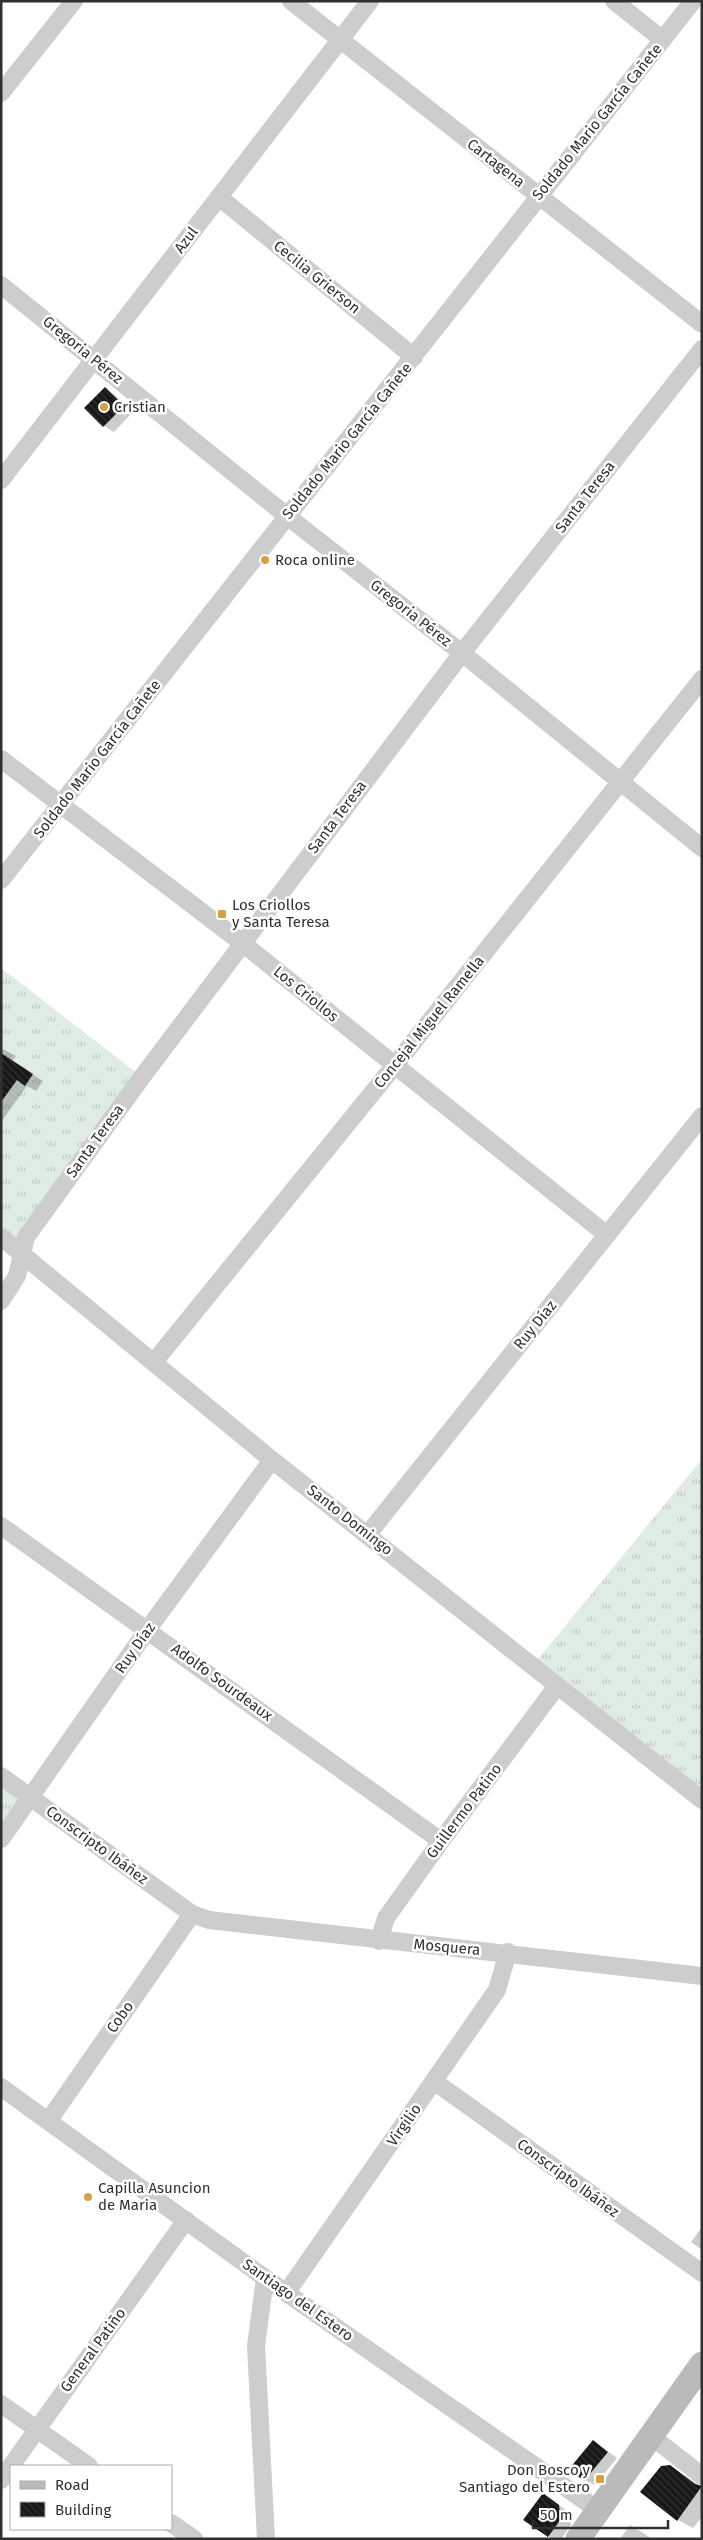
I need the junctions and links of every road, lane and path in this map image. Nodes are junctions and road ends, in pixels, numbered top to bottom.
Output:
1 (74, 1) edge
2 (292, 1) edge
3 (370, 1) edge
4 (614, 1) edge
5 (693, 1) edge
6 (340, 40) junction
7 (663, 40) junction
8 (1, 93) edge
9 (538, 196) junction
10 (219, 197) junction
11 (1, 284) edge
12 (702, 324) edge
13 (702, 349) edge
14 (414, 357) junction
15 (95, 360) junction
16 (1, 480) edge
17 (287, 516) junction
18 (462, 653) junction
19 (702, 679) edge
20 (1, 758) edge
21 (620, 783) junction
22 (62, 805) junction
23 (702, 848) edge
24 (1, 880) edge
25 (241, 942) junction
26 (395, 1065) junction
27 (702, 1116) edge
28 (607, 1235) junction
29 (1, 1236) edge
30 (21, 1252) junction
31 (1, 1302) edge
32 (154, 1362) junction
33 (272, 1460) junction
34 (1, 1526) edge
35 (368, 1534) junction
36 (148, 1629) junction
37 (557, 1686) junction
38 (1, 1776) edge
39 (31, 1797) junction
40 (702, 1800) edge
41 (1, 1839) edge
42 (440, 1841) junction
43 (192, 1914) junction
44 (379, 1941) junction
45 (508, 1952) junction
46 (702, 1976) edge
47 (435, 2082) junction
48 (1, 2087) edge
49 (48, 2120) junction
50 (186, 2220) junction
51 (702, 2273) edge
52 (265, 2278) junction
53 (287, 2292) junction
54 (702, 2364) edge
55 (1, 2404) edge
56 (36, 2430) junction
57 (651, 2436) junction
58 (12, 2465) edge
59 (88, 2465) edge
60 (10, 2467) edge
61 (702, 2476) edge
62 (1, 2480) edge
63 (598, 2510) junction
64 (172, 2524) edge
65 (194, 2539) edge
66 (266, 2539) edge
67 (578, 2539) edge

1 - 8 street
2 - 6 street, Cartagena
3 - 6 street, Azul
4 - 7 street
5 - 7 street, Soldado Mario García Cañete
6 - 9 street, Cartagena
6 - 10 street, Azul
7 - 9 street, Soldado Mario García Cañete
9 - 12 street, Cartagena
9 - 14 street, Soldado Mario García Cañete
10 - 14 street, Cecilia Grierson
10 - 15 street, Azul
11 - 15 street, Gregoria Pérez
13 - 18 street, Santa Teresa
14 - 17 street, Soldado Mario García Cañete
15 - 16 street, Azul
15 - 17 street, Gregoria Pérez
17 - 18 street, Gregoria Pérez
17 - 22 street, Soldado Mario García Cañete
18 - 21 street, Gregoria Pérez
18 - 25 street, Santa Teresa
19 - 21 street, Concejal Miguel Ramella
20 - 22 street, Los Criollos
21 - 23 street, Gregoria Pérez
21 - 26 street, Concejal Miguel Ramella
22 - 24 street, Soldado Mario García Cañete
22 - 25 street, Los Criollos
25 - 26 street, Los Criollos
25 - 30 street, Santa Teresa
26 - 28 street, Los Criollos
26 - 32 street, Concejal Miguel Ramella
27 - 28 street, Ruy Díaz
28 - 35 street, Ruy Díaz
29 - 30 street, Santo Domingo
30 - 31 street, Santa Teresa
30 - 32 street, Santo Domingo
32 - 33 street, Santo Domingo
33 - 35 street, Santo Domingo
33 - 36 street, Ruy Díaz
34 - 36 street, Adolfo Sourdeaux
35 - 37 street, Santo Domingo
36 - 39 street, Ruy Díaz
36 - 42 street, Adolfo Sourdeaux
37 - 40 street, Santo Domingo
37 - 42 street, Guillermo Patino
38 - 39 street, Conscripto Ibáñez
39 - 41 street, Ruy Díaz
39 - 43 street, Conscripto Ibáñez
42 - 44 street, Guillermo Patino
43 - 44 street, Mosquera
43 - 49 street, Cobo
44 - 45 street, Mosquera
45 - 46 street, Mosquera
45 - 47 street, Virgilio
47 - 51 street, Conscripto Ibáñez
47 - 53 street, Virgilio
48 - 49 street, Santiago del Estero
49 - 50 street, Santiago del Estero
50 - 52 street, Santiago del Estero
50 - 56 street, General Patiño
52 - 53 street, Santiago del Estero
52 - 66 street
53 - 63 street, Santiago del Estero
54 - 57 main road
55 - 56 street
56 - 58 street, General Patiño
56 - 59 street
57 - 61 street
57 - 63 main road
60 - 62 street, General Patiño
63 - 67 main road
64 - 65 street

